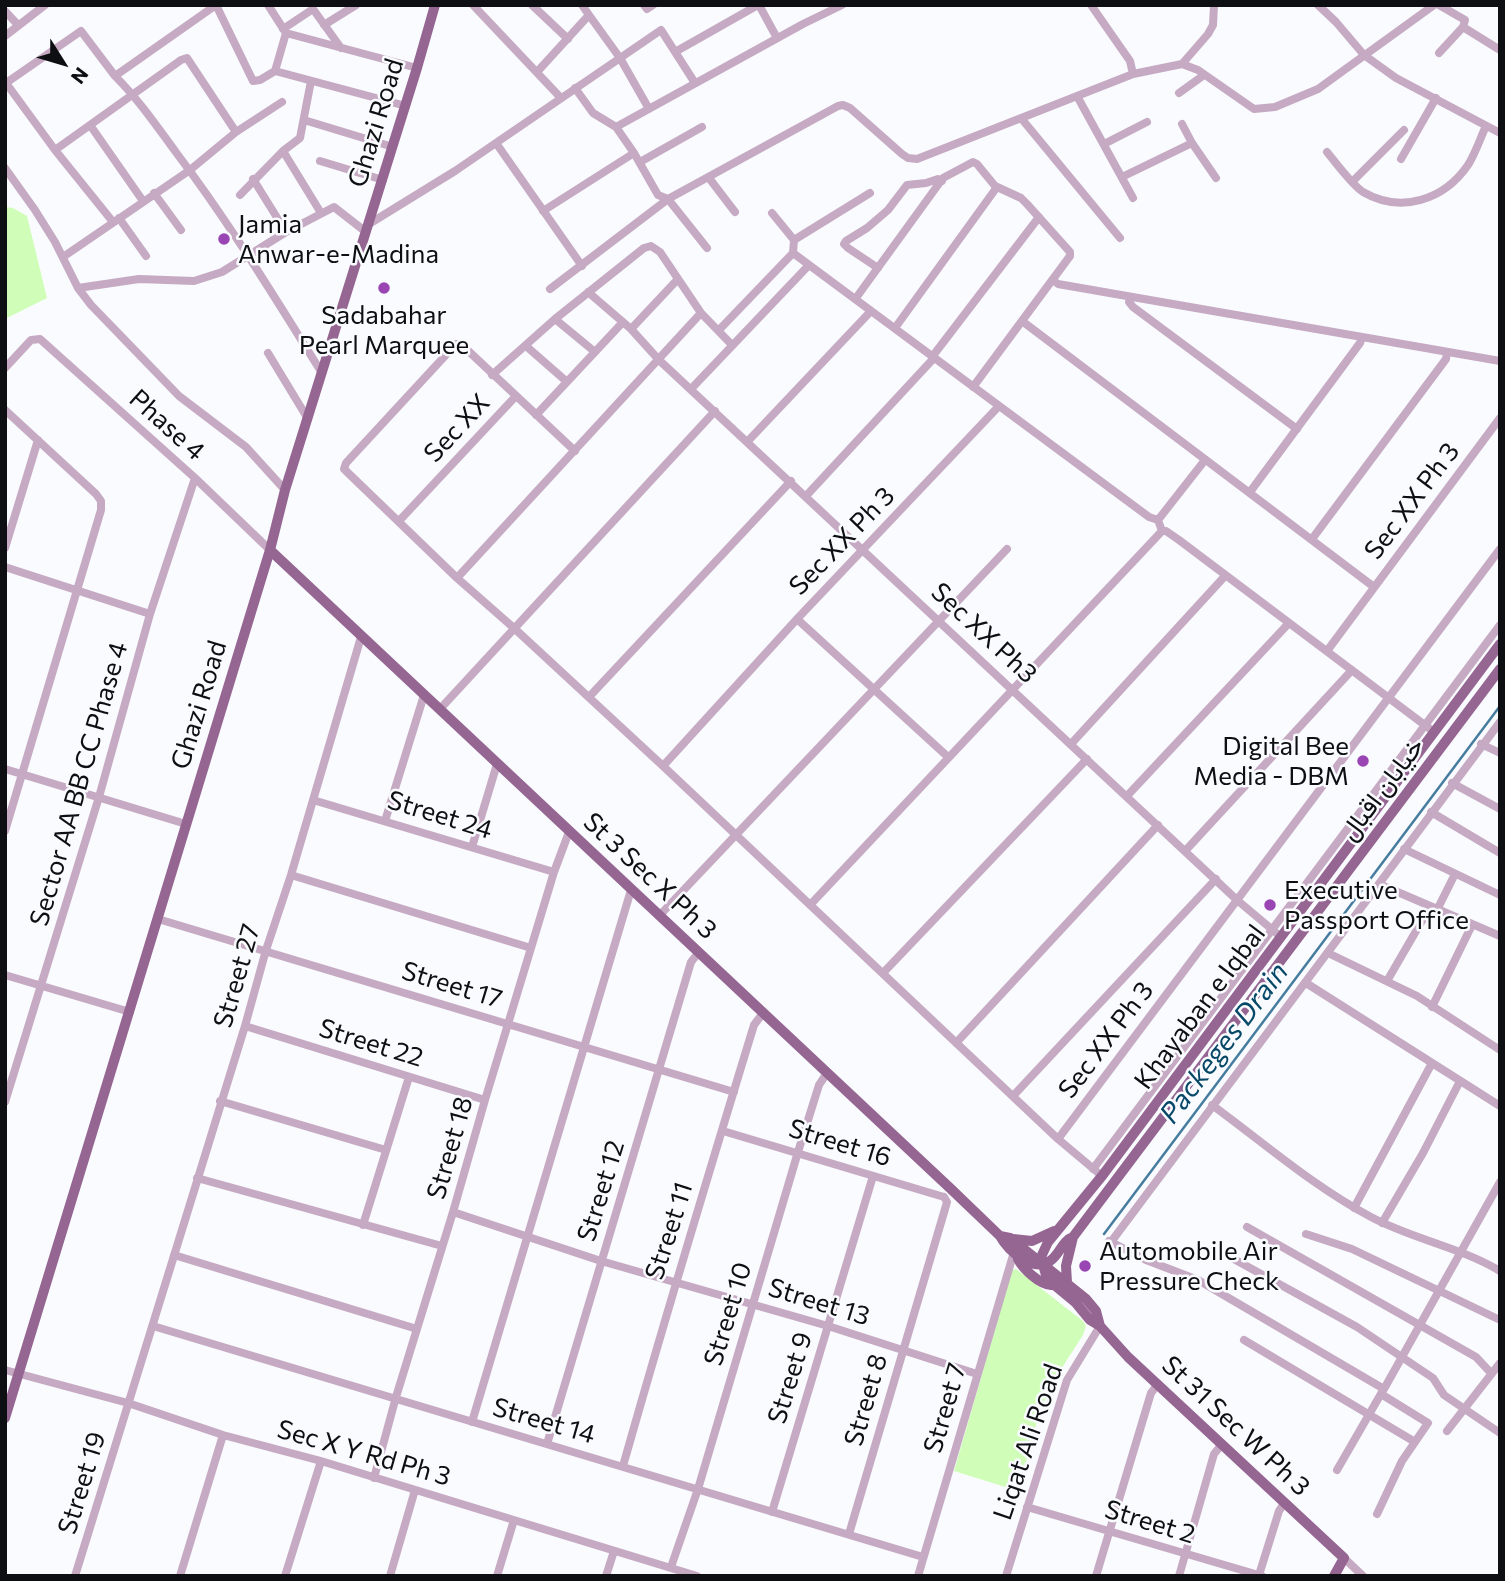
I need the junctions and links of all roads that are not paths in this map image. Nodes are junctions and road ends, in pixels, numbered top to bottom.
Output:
1 (45, 5) edge
2 (268, 5) edge
3 (356, 5) edge
4 (435, 5) edge
5 (473, 5) edge
6 (532, 5) edge
7 (582, 5) edge
8 (644, 5) edge
9 (653, 5) edge
10 (759, 5) edge
11 (842, 5) edge
12 (1091, 5) edge
13 (1214, 5) edge
14 (1318, 5) edge
15 (1437, 5) edge
16 (216, 6) edge
17 (312, 7) edge
18 (5, 10) edge
19 (589, 15) junction
20 (18, 25) junction
21 (324, 25) junction
22 (1463, 27) junction
23 (284, 31) junction
24 (5, 36) edge
25 (777, 38) junction
26 (568, 39) junction
27 (341, 48) junction
28 (1500, 50) edge
29 (675, 51) junction
30 (1439, 53) dead end
31 (1364, 55) junction
32 (620, 58) junction
33 (1182, 64) junction
34 (417, 68) junction
35 (275, 71) junction
36 (537, 72) junction
37 (1133, 74) junction
38 (1204, 75) junction
39 (115, 76) junction
40 (311, 81) junction
41 (695, 83) junction
42 (575, 88) junction
43 (1179, 93) dead end
44 (134, 95) junction
45 (1077, 96) junction
46 (560, 97) junction
47 (1436, 98) junction
48 (282, 102) dead end
49 (406, 106) junction
50 (649, 109) junction
51 (1021, 118) junction
52 (304, 120) junction
53 (1147, 122) dead end
54 (1182, 124) dead end
55 (90, 125) junction
56 (616, 127) junction
57 (702, 127) dead end
58 (1486, 127) junction
59 (1404, 130) dead end
60 (236, 132) junction
61 (1500, 133) edge
62 (496, 143) junction
63 (1192, 143) junction
64 (1104, 144) junction
65 (393, 147) junction
66 (55, 150) junction
67 (283, 150) junction
68 (1327, 152) dead end
69 (634, 153) junction
70 (1401, 159) dead end
71 (320, 161) dead end
72 (640, 162) junction
73 (5, 168) edge
74 (190, 170) junction
75 (709, 177) junction
76 (1122, 177) junction
77 (1216, 178) dead end
78 (253, 179) junction
79 (383, 180) junction
80 (942, 181) junction
81 (1353, 181) junction
82 (998, 187) junction
83 (870, 192) dead end
84 (154, 194) junction
85 (240, 195) dead end
86 (1133, 198) dead end
87 (668, 200) junction
88 (143, 201) junction
89 (544, 211) junction
90 (735, 212) dead end
91 (321, 213) junction
92 (772, 213) dead end
93 (1039, 217) junction
94 (116, 220) junction
95 (368, 228) junction
96 (181, 230) dead end
97 (286, 232) junction
98 (1120, 238) dead end
99 (794, 240) junction
100 (707, 248) dead end
101 (793, 253) junction
102 (248, 254) junction
103 (146, 256) dead end
104 (63, 257) junction
105 (808, 265) junction
106 (582, 266) junction
107 (878, 268) junction
108 (678, 279) junction
109 (1053, 281) junction
110 (78, 288) junction
111 (550, 289) dead end
112 (588, 292) junction
113 (1130, 298) junction
114 (856, 299) junction
115 (871, 311) junction
116 (701, 313) junction
117 (555, 319) junction
118 (1022, 321) junction
119 (623, 322) junction
120 (895, 328) junction
121 (631, 329) junction
122 (719, 330) junction
123 (1362, 337) junction
124 (732, 345) junction
125 (526, 346) junction
126 (594, 352) junction
127 (1447, 352) junction
128 (268, 353) dead end
129 (933, 357) junction
130 (659, 360) junction
131 (1500, 361) edge
132 (5, 368) edge
133 (322, 373) junction
134 (492, 375) junction
135 (566, 381) junction
136 (973, 387) junction
137 (691, 389) junction
138 (515, 397) junction
139 (999, 406) junction
140 (5, 410) edge
141 (715, 411) junction
142 (536, 415) junction
143 (1500, 418) edge
144 (308, 419) junction
145 (1297, 429) junction
146 (38, 440) junction
147 (748, 441) junction
148 (575, 451) junction
149 (1205, 460) junction
150 (195, 478) junction
151 (791, 481) junction
152 (285, 490) junction
153 (1250, 492) junction
154 (806, 496) junction
155 (1158, 520) junction
156 (399, 521) junction
157 (1162, 531) junction
158 (1312, 540) junction
159 (5, 548) edge
160 (1007, 549) dead end
161 (270, 550) junction
162 (864, 550) junction
163 (1500, 550) edge
164 (5, 567) edge
165 (1225, 576) junction
166 (457, 578) junction
167 (1374, 587) junction
168 (76, 590) junction
169 (150, 614) junction
170 (797, 619) junction
171 (939, 619) junction
172 (1289, 623) junction
173 (1500, 625) edge
174 (515, 629) junction
175 (361, 637) junction
176 (1500, 644) edge
177 (1327, 651) junction
178 (1500, 669) edge
179 (1352, 670) junction
180 (874, 688) junction
181 (1013, 689) junction
182 (424, 695) junction
183 (589, 697) junction
184 (1388, 698) junction
185 (440, 709) junction
186 (1499, 723) edge
187 (1429, 729) junction
188 (1071, 744) junction
189 (1482, 744) junction
190 (1500, 753) edge
191 (948, 757) junction
192 (1087, 759) junction
193 (497, 764) junction
194 (663, 766) junction
195 (5, 769) edge
196 (23, 774) junction
197 (1452, 783) junction
198 (1127, 796) junction
199 (99, 797) junction
200 (313, 800) junction
201 (1500, 809) edge
202 (1431, 812) junction
203 (385, 821) junction
204 (186, 824) junction
205 (1158, 825) junction
206 (5, 831) edge
207 (569, 832) junction
208 (736, 835) junction
209 (472, 846) junction
210 (1404, 849) junction
211 (1186, 850) junction
212 (1500, 852) edge
213 (1342, 855) junction
214 (1354, 864) junction
215 (554, 872) junction
216 (1455, 874) junction
217 (290, 875) junction
218 (1216, 879) junction
219 (1379, 884) junction
220 (631, 890) junction
221 (1500, 895) edge
222 (1237, 900) junction
223 (810, 905) junction
224 (1433, 909) junction
225 (659, 916) junction
226 (158, 919) junction
227 (1472, 925) junction
228 (1271, 930) junction
229 (1500, 936) edge
230 (1280, 937) junction
231 (531, 948) junction
232 (265, 950) junction
233 (699, 952) junction
234 (1328, 953) junction
235 (883, 973) junction
236 (5, 975) edge
237 (1387, 981) junction
238 (1306, 983) junction
239 (42, 986) junction
240 (1432, 1007) junction
241 (130, 1012) junction
242 (763, 1013) junction
243 (509, 1024) junction
244 (245, 1026) junction
245 (956, 1043) junction
246 (584, 1046) junction
247 (1500, 1050) edge
248 (1432, 1063) junction
249 (660, 1068) junction
250 (827, 1073) junction
251 (410, 1077) junction
252 (1460, 1081) junction
253 (734, 1092) junction
254 (1013, 1096) junction
255 (485, 1100) junction
256 (220, 1101) junction
257 (5, 1102) edge
258 (1212, 1105) junction
259 (1500, 1106) edge
260 (723, 1131) junction
261 (1058, 1139) junction
262 (386, 1150) junction
263 (798, 1152) junction
264 (1097, 1172) junction
265 (873, 1176) junction
266 (197, 1178) junction
267 (1500, 1182) edge
268 (948, 1193) junction
269 (1354, 1208) junction
270 (453, 1212) junction
271 (1382, 1223) junction
272 (363, 1225) junction
273 (1247, 1227) dead end
274 (1059, 1228) junction
275 (1306, 1234) dead end
276 (527, 1237) junction
277 (1005, 1237) junction
278 (1073, 1237) junction
279 (442, 1246) junction
280 (1015, 1252) junction
281 (1461, 1253) junction
282 (174, 1255) junction
283 (1232, 1258) dead end
284 (601, 1261) junction
285 (1042, 1264) junction
286 (1499, 1269) edge
287 (1067, 1282) junction
288 (675, 1283) junction
289 (1054, 1285) junction
290 (1440, 1291) junction
291 (753, 1304) junction
292 (1500, 1320) edge
293 (828, 1325) junction
294 (153, 1326) junction
295 (1100, 1326) junction
296 (1420, 1326) junction
297 (417, 1329) junction
298 (1244, 1340) dead end
299 (903, 1349) junction
300 (1401, 1358) junction
301 (1500, 1363) edge
302 (5, 1370) edge
303 (1491, 1373) junction
304 (18, 1374) junction
305 (977, 1374) junction
306 (1158, 1384) junction
307 (1383, 1391) junction
308 (396, 1398) junction
309 (128, 1403) junction
310 (1464, 1408) junction
311 (1370, 1413) junction
312 (5, 1418) edge
313 (472, 1422) junction
314 (1447, 1431) dead end
315 (1500, 1433) edge
316 (223, 1435) junction
317 (1415, 1442) junction
318 (547, 1444) junction
319 (1222, 1444) junction
320 (320, 1461) junction
321 (623, 1466) junction
322 (1337, 1471) dead end
323 (374, 1478) junction
324 (698, 1489) junction
325 (415, 1490) junction
326 (1285, 1503) junction
327 (1027, 1507) junction
328 (772, 1512) junction
329 (1377, 1514) dead end
330 (514, 1520) junction
331 (1110, 1532) junction
332 (849, 1534) junction
333 (614, 1551) junction
334 (1185, 1555) junction
335 (923, 1557) junction
336 (1344, 1558) junction
337 (671, 1567) junction
338 (1261, 1575) edge
339 (75, 1576) edge
340 (180, 1576) edge
341 (285, 1576) edge
342 (390, 1576) edge
343 (497, 1576) edge
344 (606, 1576) edge
345 (697, 1576) edge
346 (918, 1576) edge
347 (1006, 1576) edge
348 (1096, 1576) edge
349 (1178, 1576) edge
350 (1334, 1576) edge
351 (1363, 1576) edge

1 - 20 street
2 - 23 street
3 - 21 street
4 - 34 main road, Ghazi Road
5 - 36 street
6 - 26 street
7 - 19 street
8 - 9 street
10 - 25 street
10 - 29 street
11 - 25 street
12 - 37 street
13 - 33 street
14 - 31 street
15 - 22 street
15 - 31 street
16 - 35 street
16 - 39 street
17 - 21 street
17 - 23 street
18 - 20 street
19 - 26 street
19 - 32 street
20 - 24 street
21 - 27 street
22 - 28 street
22 - 30 street
23 - 27 street
23 - 35 street
25 - 41 street
26 - 36 street
27 - 34 street
29 - 32 street
29 - 41 street
31 - 38 street
31 - 47 street
32 - 42 street
32 - 50 street
33 - 37 street
33 - 38 street
34 - 49 main road, Ghazi Road
35 - 40 street
36 - 46 street
37 - 45 street
38 - 43 street
39 - 44 street
39 - 66 street
40 - 49 street
40 - 52 street
41 - 50 street
42 - 46 street
42 - 56 street
44 - 55 street
44 - 60 street
44 - 74 street
45 - 51 street
45 - 64 street
46 - 62 street
47 - 58 street
47 - 70 street
48 - 60 street
49 - 65 main road, Ghazi Road
50 - 56 street
51 - 75 street
51 - 98 street
52 - 65 street
52 - 67 street
53 - 64 street
54 - 63 street
55 - 66 street
55 - 88 street
56 - 69 street
57 - 72 street
58 - 61 street
58 - 81 street
59 - 81 street
60 - 74 street
62 - 89 street
62 - 95 street
63 - 76 street
63 - 77 street
64 - 76 street
65 - 79 main road, Ghazi Road
66 - 94 street
67 - 78 street
67 - 91 street
68 - 81 street
69 - 72 street
69 - 89 street
71 - 79 street
72 - 87 street
73 - 104 street
74 - 84 street
74 - 102 street
75 - 87 street
75 - 90 street
76 - 86 street
78 - 85 street
78 - 97 street
79 - 95 main road, Ghazi Road
80 - 82 street
80 - 107 street
80 - 107 street
82 - 93 street
82 - 120 street
83 - 99 street
84 - 88 street
84 - 96 street
87 - 100 street
87 - 106 street
88 - 94 street
89 - 106 street
91 - 95 street
91 - 97 street
92 - 99 street
93 - 109 street
93 - 129 street
94 - 103 street
94 - 104 street
95 - 133 main road, Ghazi Road
97 - 102 street
99 - 101 street
101 - 105 street
101 - 122 street
102 - 110 street
102 - 133 street
104 - 110 street
105 - 114 street
105 - 124 street
106 - 111 street
107 - 114 street
108 - 112 street
108 - 116 street
108 - 121 street
109 - 113 street
109 - 118 street
110 - 152 street
112 - 117 street
112 - 119 street, Sec XX Ph3
113 - 123 street
113 - 145 street
114 - 115 street
115 - 120 street
115 - 147 street
116 - 122 street
116 - 130 street
117 - 125 street
117 - 126 street
118 - 136 street
118 - 149 street
119 - 121 street, Sec XX Ph3
119 - 126 street
120 - 129 street
121 - 130 street, Sec XX Ph3
122 - 124 street
123 - 127 street
123 - 145 street
124 - 137 street
125 - 134 street
125 - 135 street
126 - 135 street
127 - 131 street
127 - 158 street
128 - 144 street
129 - 136 street
129 - 154 street
130 - 137 street, Sec XX Ph3
130 - 148 street
132 - 150 street, Phase 4
133 - 144 main road, Ghazi Road
134 - 138 street, Sec XX
134 - 156 street, Sec XX
135 - 142 street
136 - 139 street
137 - 141 street, Sec XX Ph3
138 - 142 street
138 - 156 street, Sec XX
139 - 155 street
139 - 162 street, Sec XX Ph 3
140 - 146 street
141 - 147 street, Sec XX Ph3
141 - 174 street
142 - 148 street
143 - 167 street, Sec XX Ph 3
144 - 152 main road, Ghazi Road
145 - 153 street
146 - 159 street
146 - 168 street
147 - 151 street, Sec XX Ph3
148 - 166 street
149 - 153 street
149 - 155 street
150 - 161 street, Phase 4
150 - 169 street, Sector AA BB CC Phase 4
151 - 154 street, Sec XX Ph3
151 - 183 street
152 - 161 main road, Ghazi Road
153 - 158 street
154 - 162 street, Sec XX Ph3
155 - 157 street
156 - 166 street, Sec XX Ph 3
157 - 165 street
157 - 181 street
158 - 167 street
160 - 171 street
161 - 175 main road, St 3 Sec X Ph 3
161 - 204 main road, Ghazi Road
162 - 170 street, Sec XX Ph 3
162 - 171 street, Sec XX Ph3
163 - 184 street, Sec XX Ph 3
164 - 168 street
165 - 172 street
165 - 188 street
166 - 174 street, Sec XX Ph 3
167 - 177 street, Sec XX Ph 3
168 - 169 street
168 - 196 street
169 - 199 street, Sector AA BB CC Phase 4
170 - 180 street
170 - 194 street, Sec XX Ph 3
171 - 180 street
171 - 181 street, Sec XX Ph3
172 - 177 street
172 - 198 street
173 - 187 street
174 - 183 street, Sec XX Ph 3
174 - 185 street
175 - 182 main road, St 3 Sec X Ph 3
175 - 200 street, Street 27
176 - 187 main road, Khayaban e Iqbal
177 - 179 street
178 - 214 main road, خیابان اقبال
179 - 184 street
179 - 211 street
180 - 191 street
180 - 208 street
181 - 188 street, Sec XX Ph3
181 - 191 street
182 - 185 main road, St 3 Sec X Ph 3
182 - 203 street
183 - 194 street, Sec XX Ph 3
184 - 187 street
184 - 222 street, Sec XX Ph 3
185 - 193 main road, St 3 Sec X Ph 3
186 - 189 street
187 - 213 main road, Khayaban e Iqbal
187 - 228 street
188 - 192 street, Sec XX Ph3
189 - 190 street
189 - 197 street
191 - 223 street
192 - 198 street, Sec XX Ph3
192 - 235 street
193 - 207 main road, St 3 Sec X Ph 3
193 - 209 street
194 - 208 street, Sec XX Ph 3
195 - 196 street
196 - 199 street
196 - 206 street
197 - 201 street
197 - 202 street
198 - 205 street, Sec XX Ph3
199 - 204 street
199 - 239 street, Sector AA BB CC Phase 4
200 - 203 street, Street 24
200 - 217 street, Street 27
202 - 210 street
202 - 212 street
203 - 209 street, Street 24
204 - 226 main road, Ghazi Road
205 - 211 street, Sec XX Ph3
205 - 245 street
207 - 215 street, Street 18
207 - 220 main road, St 3 Sec X Ph 3
208 - 223 street, Sec XX Ph 3
208 - 225 street
209 - 215 street, Street 24
210 - 216 street
210 - 219 street
211 - 218 street, Sec XX Ph3
213 - 214 main road
213 - 230 main road, Khayaban e Iqbal
214 - 278 main road, خیابان اقبال
215 - 231 street, Street 18
216 - 221 street
216 - 224 street
217 - 231 street
217 - 232 street, Street 27
218 - 222 street, Sec XX Ph3
218 - 254 street, Sec XX Ph 3
219 - 224 street
219 - 234 street
220 - 225 main road, St 3 Sec X Ph 3
220 - 246 street
222 - 228 street, Sec XX Ph3
222 - 261 street, Sec XX Ph 3
223 - 235 street, Sec XX Ph 3
224 - 227 street
224 - 237 street
225 - 233 main road, St 3 Sec X Ph 3
226 - 232 street, Street 17
226 - 241 main road, Ghazi Road
227 - 229 street
227 - 240 street
228 - 230 street, Sec XX Ph3
228 - 264 street
230 - 264 main road, Khayaban e Iqbal
231 - 243 street, Street 18
232 - 243 street, Street 17
232 - 244 street, Street 27
233 - 242 main road, St 3 Sec X Ph 3
233 - 249 street, Street 12
234 - 237 street
234 - 238 street
235 - 245 street, Sec XX Ph 3
236 - 239 street
237 - 240 street
238 - 248 street
238 - 258 street
239 - 241 street
239 - 257 street, Sector AA BB CC Phase 4
240 - 247 street
241 - 304 main road, Ghazi Road
242 - 250 main road, St 3 Sec X Ph 3
242 - 253 street, Street 11
243 - 246 street, Street 17
243 - 255 street, Street 18
244 - 251 street, Street 22
244 - 256 street, Street 27
245 - 254 street, Sec XX Ph 3
246 - 249 street, Street 17
246 - 276 street
248 - 252 street
248 - 269 street
249 - 253 street, Street 17
249 - 284 street, Street 12
250 - 263 street, Street 10
250 - 268 main road, St 3 Sec X Ph 3
251 - 255 street, Street 22
251 - 262 street
252 - 259 street
252 - 271 street
253 - 260 street, Street 11
254 - 261 street, Sec XX Ph 3
255 - 270 street, Street 18
256 - 262 street
256 - 266 street, Street 27
258 - 269 street
258 - 307 street
260 - 263 street, Street 16
260 - 288 street, Street 11
261 - 264 street, Sec XX Ph 3
262 - 272 street
263 - 265 street, Street 16
263 - 291 street, Street 10
264 - 274 main road, Khayaban e Iqbal
265 - 268 street, Street 16
265 - 293 street, Street 9
266 - 272 street
266 - 282 street, Street 27
267 - 281 street
268 - 277 main road, St 3 Sec X Ph 3
268 - 299 street, Street 8
269 - 271 street
270 - 276 street, Street 13
270 - 279 street, Street 18
271 - 281 street
272 - 279 street
273 - 296 street
274 - 277 main road
274 - 285 main road, Khayaban e Iqbal
275 - 290 street
276 - 284 street, Street 13
276 - 313 street
277 - 280 main road, St 3 Sec X Ph 3
277 - 285 main road, St 3 Sec X Ph 3
278 - 285 main road, خیابان اقبال
278 - 287 main road
279 - 297 street, Street 18
280 - 285 main road, St 3 Sec X Ph 3
280 - 289 main road
280 - 305 street, Street 7
281 - 286 street
281 - 290 street
282 - 294 street, Street 27
282 - 297 street
283 - 300 street
284 - 288 street, Street 13
284 - 318 street, Street 12
285 - 287 main road, St 31 Sec W Ph 3
285 - 289 main road, St 31 Sec W Ph 3
287 - 295 main road, St 31 Sec W Ph 3
288 - 291 street, Street 13
288 - 321 street, Street 11
289 - 295 main road, St 31 Sec W Ph 3
290 - 292 street
290 - 296 street
291 - 293 street, Street 13
291 - 324 street, Street 10
293 - 299 street, Street 13
293 - 328 street, Street 9
294 - 308 street, Street 14
294 - 309 street, Street 19
295 - 306 main road, St 31 Sec W Ph 3
295 - 327 street, Liqat Ali Road
296 - 300 street
296 - 303 street
297 - 308 street, Street 18
298 - 311 street
299 - 305 street, Street 13
299 - 332 street, Street 8
300 - 307 street
300 - 310 street
301 - 303 street
302 - 304 street, Sec X Y Rd Ph 3
303 - 310 street
304 - 309 street, Sec X Y Rd Ph 3
304 - 312 main road, Ghazi Road
305 - 335 street, Street 7
306 - 319 main road, St 31 Sec W Ph 3
306 - 331 street
307 - 311 street
307 - 317 street
308 - 313 street, Street 14
308 - 323 street, Street 18
309 - 316 street, Sec X Y Rd Ph 3
309 - 339 street, Street 19
310 - 314 street
310 - 315 street
311 - 317 street
311 - 322 street
313 - 318 street, Street 14
316 - 320 street, Sec X Y Rd Ph 3
316 - 340 street
317 - 329 street
318 - 321 street, Street 14
319 - 326 main road, St 31 Sec W Ph 3
319 - 334 street
320 - 323 street, Sec X Y Rd Ph 3
320 - 341 street
321 - 324 street, Street 14
323 - 325 street, Sec X Y Rd Ph 3
324 - 328 street, Street 14
324 - 337 street, Street 10
325 - 330 street, Sec X Y Rd Ph 3
325 - 342 street
326 - 336 main road, St 31 Sec W Ph 3
326 - 338 street
327 - 331 street, Street 2
327 - 347 street, Liqat Ali Road
328 - 332 street, Street 14
330 - 333 street, Sec X Y Rd Ph 3
330 - 343 street
331 - 334 street, Street 2
331 - 348 street
332 - 335 street, Street 14
333 - 337 street, Sec X Y Rd Ph 3
333 - 344 street
334 - 338 street, Street 2
334 - 349 street
335 - 346 street, Street 7
336 - 350 main road
336 - 351 street
337 - 345 street, Sec X Y Rd Ph 3

